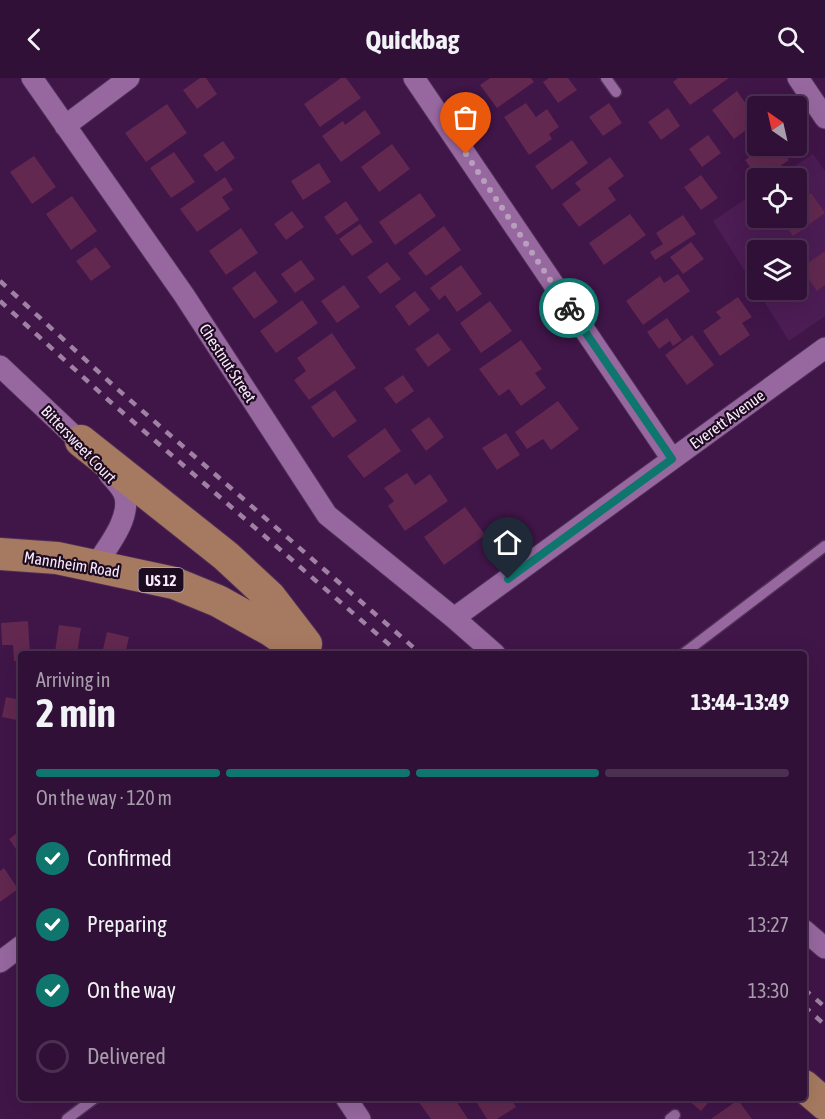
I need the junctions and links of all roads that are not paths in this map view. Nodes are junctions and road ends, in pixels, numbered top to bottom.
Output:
1 (32, 78) edge
2 (129, 78) edge
3 (414, 78) edge
4 (606, 78) edge
5 (798, 78) edge
6 (616, 92) dead end
7 (825, 118) edge
8 (65, 126) junction
9 (825, 348) edge
10 (0, 366) edge
11 (81, 441) junction
12 (672, 459) junction
13 (825, 546) edge
14 (0, 554) edge
15 (96, 565) junction
16 (454, 618) junction
17 (301, 651) edge
18 (312, 651) edge
19 (492, 651) edge
20 (688, 651) edge
21 (807, 933) edge
22 (18, 948) edge
23 (825, 948) edge
24 (0, 962) edge
25 (807, 1089) edge
26 (91, 1101) edge
27 (348, 1101) edge
28 (825, 1104) edge
29 (67, 1119) edge
30 (360, 1119) edge

1 - 8 street, Chestnut Street
2 - 8 street
3 - 12 street
4 - 6 lane
5 - 7 street
8 - 16 street, Chestnut Street
9 - 12 street, Everett Avenue
10 - 11 street, Bittersweet Court
11 - 15 street, Bittersweet Court
11 - 18 main road
12 - 16 street, Everett Avenue
13 - 20 lane
14 - 15 main road, Mannheim Road / US 12
15 - 17 main road, Mannheim Road / US 12
16 - 19 street, Chestnut Street
21 - 23 street
22 - 24 street
25 - 28 main road
26 - 29 lane
27 - 30 street

